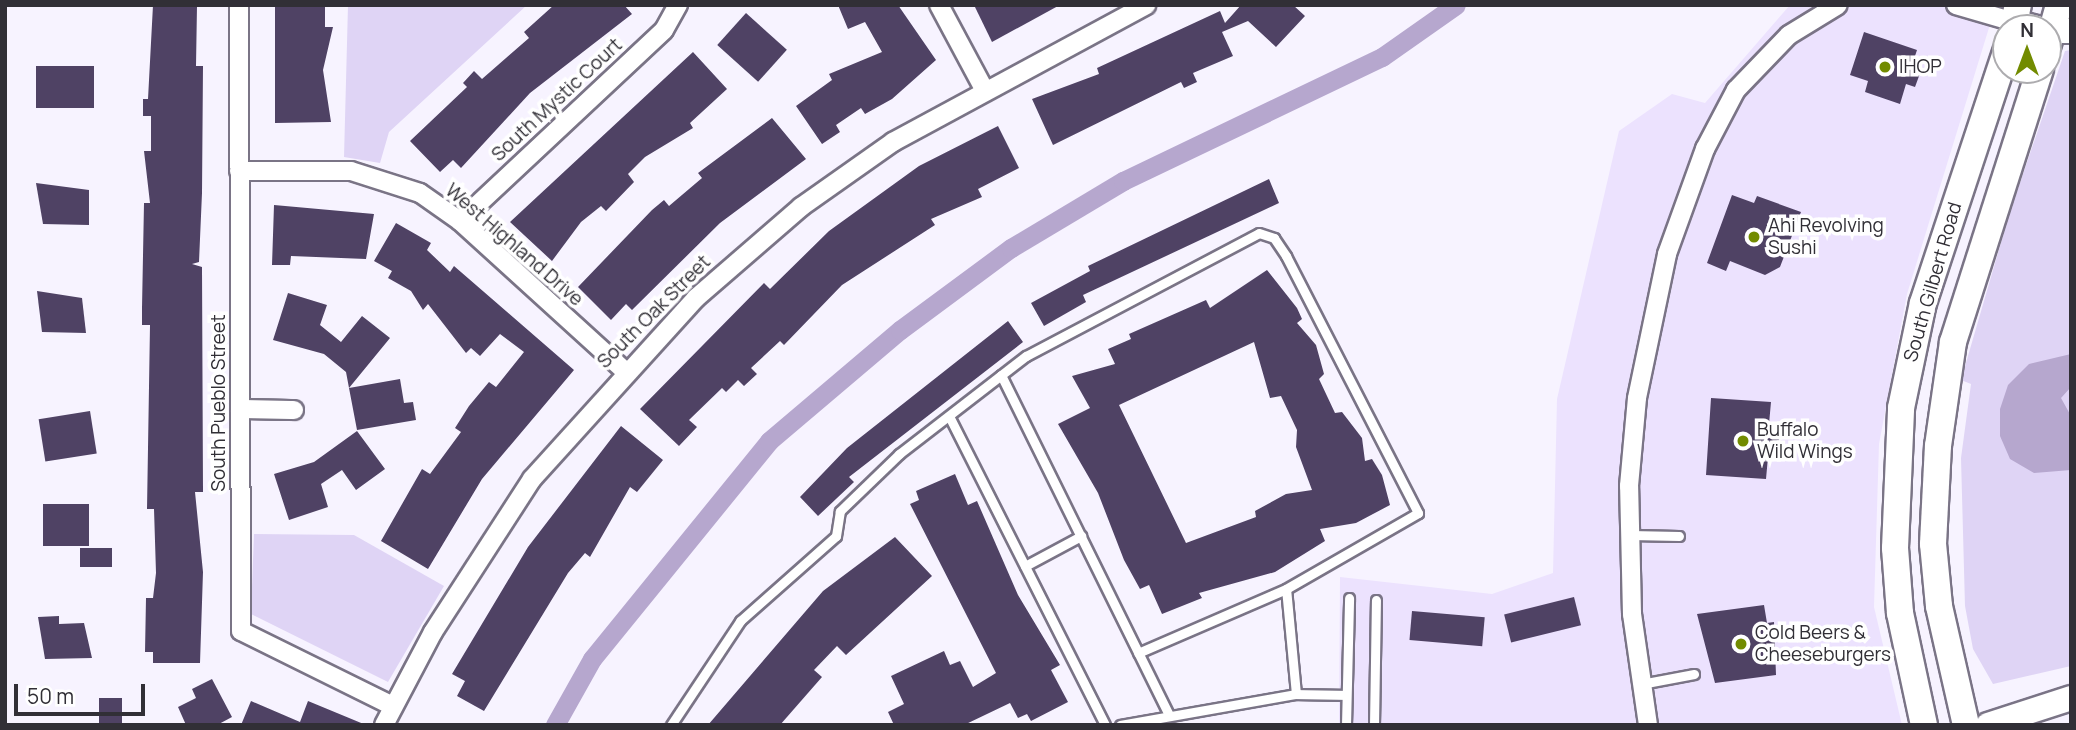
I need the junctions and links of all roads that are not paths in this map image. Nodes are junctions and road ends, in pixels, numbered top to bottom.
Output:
1 (239, 5) edge
2 (678, 5) edge
3 (939, 5) edge
4 (1146, 5) edge
5 (1838, 5) edge
6 (1955, 5) edge
7 (1992, 15) edge
8 (1995, 84) edge
9 (2036, 84) edge
10 (984, 89) junction
11 (239, 171) junction
12 (460, 221) junction
13 (624, 370) junction
14 (1001, 375) junction
15 (240, 409) junction
16 (294, 410) dead end
17 (949, 415) junction
18 (1628, 535) junction
19 (1080, 536) junction
20 (1679, 536) dead end
21 (1025, 566) junction
22 (1286, 589) junction
23 (1349, 598) dead end
24 (1376, 600) dead end
25 (1138, 653) junction
26 (1694, 674) dead end
27 (1641, 684) junction
28 (1296, 694) junction
29 (1346, 695) junction
30 (2071, 698) edge
31 (393, 706) junction
32 (1168, 713) junction
33 (384, 725) edge
34 (671, 725) edge
35 (1105, 725) edge
36 (1120, 725) edge
37 (1346, 725) edge
38 (1374, 725) edge
39 (1648, 725) edge
40 (1924, 725) edge
41 (1966, 725) edge
42 (1988, 725) edge

1 - 11 street, South Pueblo Street
2 - 12 street, South Mystic Court
3 - 10 street
4 - 10 street, South Oak Street
5 - 18 street
6 - 7 street
8 - 40 main road, South Gilbert Road
9 - 41 main road, South Gilbert Road
10 - 13 street, South Oak Street
11 - 12 street, West Highland Drive
11 - 15 street, South Pueblo Street
12 - 13 street, West Highland Drive
13 - 31 street, South Oak Street
14 - 17 lane
14 - 19 lane
14 - 22 lane
15 - 16 street
15 - 31 street, South Pueblo Street
17 - 21 lane
17 - 34 lane
18 - 20 lane
18 - 27 street
19 - 21 lane
19 - 25 lane
21 - 35 lane
22 - 25 lane
22 - 28 lane
23 - 29 lane
24 - 38 lane
25 - 32 lane
26 - 27 lane
27 - 39 street
28 - 29 lane
28 - 32 lane
29 - 37 lane
30 - 42 street
31 - 33 street, South Oak Street
32 - 36 lane

